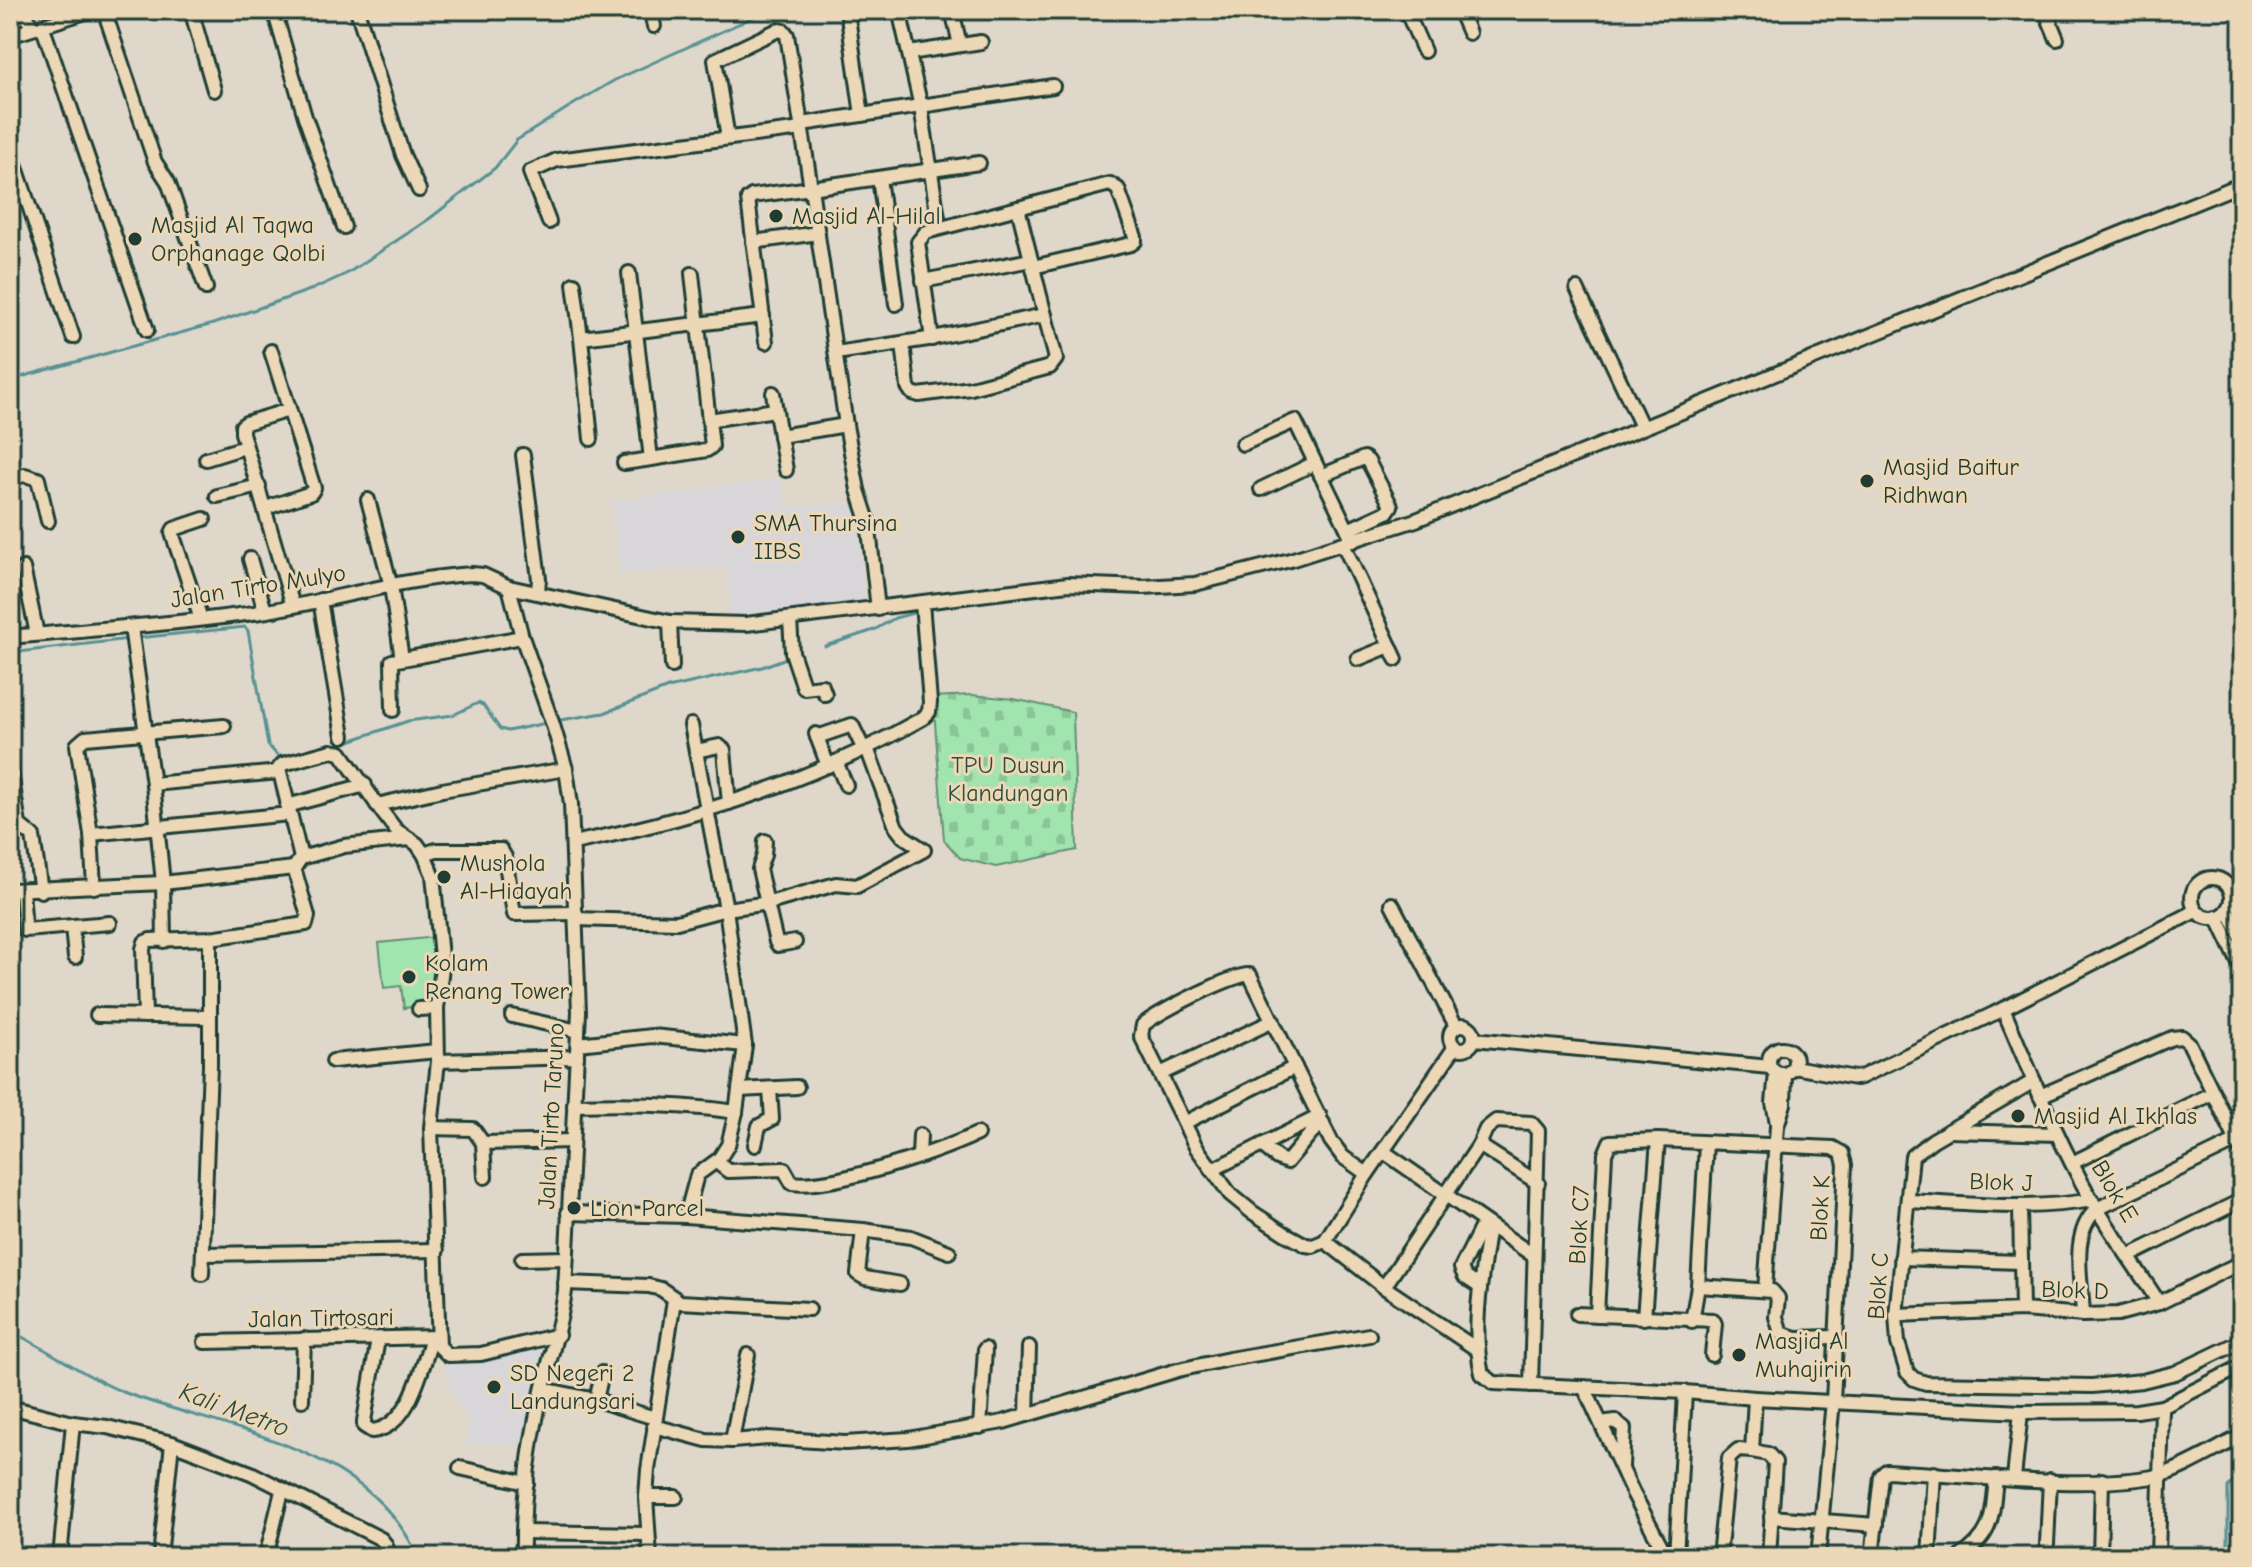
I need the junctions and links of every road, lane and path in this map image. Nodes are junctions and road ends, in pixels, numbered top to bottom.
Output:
1 (25, 10) edge
2 (92, 10) edge
3 (104, 10) edge
4 (191, 10) edge
5 (274, 10) edge
6 (357, 10) edge
7 (650, 10) edge
8 (847, 10) edge
9 (899, 10) edge
10 (952, 10) edge
11 (1406, 10) edge
12 (1459, 10) edge
13 (2045, 10) edge
14 (654, 26) dead end
15 (36, 27) junction
16 (1469, 33) dead end
17 (10, 36) edge
18 (2057, 39) dead end
19 (981, 42) dead end
20 (960, 45) junction
21 (1424, 51) dead end
22 (909, 53) junction
23 (1053, 86) dead end
24 (214, 90) dead end
25 (921, 107) junction
26 (862, 115) junction
27 (802, 126) junction
28 (728, 138) junction
29 (10, 149) edge
30 (979, 163) dead end
31 (931, 170) junction
32 (879, 178) junction
33 (2242, 184) edge
34 (811, 188) junction
35 (419, 190) dead end
36 (1018, 208) junction
37 (938, 218) dead end
38 (549, 222) dead end
39 (344, 227) dead end
40 (818, 233) junction
41 (753, 242) junction
42 (1032, 264) junction
43 (629, 273) dead end
44 (692, 274) dead end
45 (923, 281) junction
46 (574, 284) dead end
47 (206, 288) dead end
48 (1577, 289) dead end
49 (896, 304) dead end
50 (1045, 315) junction
51 (763, 316) junction
52 (698, 325) junction
53 (147, 330) dead end
54 (636, 332) junction
55 (73, 337) dead end
56 (581, 338) junction
57 (932, 339) junction
58 (766, 342) dead end
59 (903, 343) junction
60 (271, 351) dead end
61 (836, 353) junction
62 (773, 393) dead end
63 (289, 410) junction
64 (775, 410) junction
65 (709, 420) junction
66 (846, 425) junction
67 (1642, 427) junction
68 (780, 436) junction
69 (591, 439) dead end
70 (1243, 444) dead end
71 (245, 447) junction
72 (523, 455) dead end
73 (206, 459) dead end
74 (651, 459) junction
75 (624, 463) dead end
76 (1315, 463) junction
77 (786, 470) dead end
78 (1321, 476) junction
79 (10, 478) edge
80 (259, 486) junction
81 (1261, 489) dead end
82 (217, 496) dead end
83 (368, 500) dead end
84 (266, 508) junction
85 (204, 519) dead end
86 (48, 521) dead end
87 (1348, 538) junction
88 (250, 559) dead end
89 (23, 568) dead end
90 (391, 586) junction
91 (509, 587) junction
92 (538, 591) junction
93 (320, 600) junction
94 (922, 603) junction
95 (293, 606) junction
96 (878, 609) junction
97 (265, 611) junction
98 (201, 619) junction
99 (790, 620) junction
100 (670, 622) junction
101 (37, 634) junction
102 (10, 635) edge
103 (133, 635) junction
104 (522, 637) junction
105 (1390, 646) junction
106 (402, 659) junction
107 (1358, 659) dead end
108 (1396, 659) dead end
109 (672, 666) dead end
110 (825, 694) dead end
111 (393, 710) dead end
112 (691, 725) dead end
113 (224, 726) dead end
114 (144, 731) junction
115 (343, 736) dead end
116 (866, 749) junction
117 (696, 751) junction
118 (832, 764) junction
119 (10, 765) edge
120 (566, 769) junction
121 (279, 772) junction
122 (153, 784) junction
123 (365, 785) junction
124 (846, 785) dead end
125 (382, 803) junction
126 (729, 803) junction
127 (288, 810) junction
128 (708, 810) junction
129 (157, 828) junction
130 (91, 834) junction
131 (409, 839) junction
132 (765, 841) dead end
133 (573, 843) junction
134 (429, 852) junction
135 (297, 863) junction
136 (163, 883) junction
137 (94, 887) junction
138 (16, 890) edge
139 (41, 891) junction
140 (769, 903) junction
141 (1392, 904) dead end
142 (726, 909) junction
143 (2196, 911) junction
144 (2222, 914) junction
145 (576, 916) junction
146 (110, 923) dead end
147 (72, 927) junction
148 (210, 938) junction
149 (2242, 939) edge
150 (164, 941) junction
151 (795, 942) dead end
152 (75, 957) dead end
153 (2242, 970) edge
154 (437, 1008) junction
155 (419, 1009) dead end
156 (1998, 1011) junction
157 (97, 1015) dead end
158 (145, 1016) junction
159 (512, 1016) dead end
160 (209, 1017) junction
161 (1273, 1021) junction
162 (1456, 1026) junction
163 (1474, 1039) junction
164 (578, 1044) junction
165 (745, 1045) junction
166 (1455, 1047) junction
167 (438, 1056) junction
168 (333, 1061) dead end
169 (1295, 1067) junction
170 (1781, 1070) junction
171 (1160, 1074) junction
172 (2034, 1081) junction
173 (797, 1087) dead end
174 (770, 1089) junction
175 (739, 1090) junction
176 (2213, 1093) junction
177 (2040, 1096) junction
178 (574, 1105) junction
179 (736, 1112) junction
180 (1322, 1120) junction
181 (1184, 1123) junction
182 (1310, 1127) junction
183 (431, 1128) junction
184 (1948, 1131) junction
185 (977, 1134) dead end
186 (2057, 1134) junction
187 (920, 1135) dead end
188 (1658, 1140) junction
189 (572, 1141) junction
190 (1613, 1141) joint
191 (483, 1143) junction
192 (1706, 1143) junction
193 (755, 1145) dead end
194 (1262, 1145) junction
195 (1479, 1145) junction
196 (2239, 1146) edge
197 (1775, 1147) junction
198 (1384, 1152) junction
199 (919, 1156) junction
200 (719, 1159) junction
201 (2072, 1163) junction
202 (1212, 1170) junction
203 (1367, 1174) junction
204 (485, 1177) dead end
205 (1538, 1183) junction
206 (1444, 1194) junction
207 (2242, 1200) edge
208 (1908, 1201) junction
209 (2095, 1205) junction
210 (2020, 1206) junction
211 (568, 1213) junction
212 (686, 1216) junction
213 (1486, 1224) junction
214 (863, 1230) junction
215 (1325, 1241) junction
216 (437, 1250) junction
217 (949, 1252) dead end
218 (203, 1254) junction
219 (1534, 1256) junction
220 (2129, 1256) junction
221 (566, 1258) junction
222 (1901, 1258) junction
223 (522, 1259) dead end
224 (2020, 1262) junction
225 (2242, 1262) edge
226 (202, 1274) dead end
227 (565, 1283) junction
228 (900, 1284) dead end
229 (1698, 1286) junction
230 (1384, 1287) junction
231 (1480, 1287) junction
232 (1765, 1290) junction
233 (674, 1300) junction
234 (2159, 1303) junction
235 (809, 1309) dead end
236 (2022, 1310) junction
237 (1577, 1314) dead end
238 (1597, 1315) junction
239 (1896, 1315) junction
240 (2083, 1315) junction
241 (1644, 1318) junction
242 (1692, 1321) junction
243 (558, 1335) junction
244 (1369, 1335) dead end
245 (1835, 1337) junction
246 (435, 1338) junction
247 (304, 1339) junction
248 (378, 1339) junction
249 (2242, 1341) edge
250 (205, 1342) dead end
251 (1029, 1347) dead end
252 (985, 1349) dead end
253 (1478, 1350) junction
254 (748, 1355) dead end
255 (1712, 1355) dead end
256 (2242, 1366) edge
257 (602, 1373) dead end
258 (1531, 1385) junction
259 (1584, 1387) junction
260 (543, 1389) junction
261 (1685, 1392) junction
262 (1755, 1398) junction
263 (302, 1400) dead end
264 (596, 1400) junction
265 (1833, 1401) junction
266 (10, 1407) edge
267 (2162, 1407) junction
268 (2021, 1412) junction
269 (1027, 1415) junction
270 (654, 1422) junction
271 (73, 1423) junction
272 (1601, 1423) junction
273 (980, 1427) junction
274 (2242, 1436) edge
275 (732, 1441) junction
276 (172, 1443) junction
277 (1752, 1451) junction
278 (460, 1468) dead end
279 (1622, 1468) junction
280 (1934, 1473) junction
281 (2161, 1476) junction
282 (1996, 1478) junction
283 (2014, 1478) junction
284 (2050, 1480) junction
285 (2102, 1480) junction
286 (527, 1483) junction
287 (282, 1491) junction
288 (646, 1497) junction
289 (676, 1497) dead end
290 (1771, 1517) junction
291 (1821, 1521) junction
292 (1876, 1525) junction
293 (523, 1532) junction
294 (647, 1534) junction
295 (2047, 1544) dead end
296 (60, 1557) edge
297 (160, 1557) edge
298 (266, 1557) edge
299 (388, 1557) edge
300 (523, 1557) edge
301 (650, 1557) edge
302 (1667, 1557) edge
303 (1676, 1557) edge
304 (1719, 1557) edge
305 (1769, 1557) edge
306 (1818, 1557) edge
307 (1872, 1557) edge
308 (1929, 1557) edge
309 (1960, 1557) edge
310 (2100, 1557) edge
311 (2158, 1557) edge

1 - 15 street
2 - 15 street
3 - 47 street
4 - 24 street
5 - 39 street
6 - 35 street
7 - 14 street
8 - 26 street
9 - 22 street
10 - 20 street
11 - 21 street
12 - 16 street
13 - 18 street
15 - 17 street
15 - 53 street
19 - 20 street
20 - 22 street
22 - 25 street
23 - 25 street
25 - 26 street
25 - 31 street
26 - 27 street
27 - 28 street
27 - 28 street
27 - 34 street
28 - 38 street
29 - 55 street
30 - 31 street
31 - 32 street
31 - 37 street
32 - 34 street
32 - 49 street
33 - 67 street
34 - 40 street
34 - 41 street
36 - 42 street
36 - 42 street
36 - 45 street
40 - 41 street
40 - 61 street
41 - 51 street
42 - 45 street
42 - 50 street
43 - 54 street
44 - 52 street
45 - 57 street
46 - 56 street
48 - 67 street
50 - 57 street
50 - 59 street
51 - 52 street
51 - 58 street
52 - 54 street
52 - 65 street
54 - 56 street
54 - 74 street
56 - 69 street
57 - 59 street
59 - 61 street
60 - 63 street
61 - 66 street
62 - 64 street
63 - 71 street
63 - 84 street
64 - 65 street
64 - 68 street
65 - 74 street
66 - 68 street
66 - 96 street
67 - 87 street
68 - 77 street
70 - 76 street
71 - 73 street
71 - 80 street
72 - 92 street
74 - 75 street
76 - 78 street
76 - 81 street
78 - 87 street
78 - 87 street
79 - 86 street
80 - 82 street
80 - 84 street
83 - 90 street
84 - 95 street
85 - 98 street
87 - 94 street, Jalan Tirto Mulyo
87 - 105 street
88 - 97 street
89 - 101 street
90 - 91 street, Jalan Tirto Mulyo
90 - 93 street, Jalan Tirto Mulyo
90 - 106 street
91 - 92 street, Jalan Tirto Mulyo
91 - 104 street, Jalan Tirto Taruno
92 - 100 street, Jalan Tirto Mulyo
93 - 95 street, Jalan Tirto Mulyo
93 - 115 street
94 - 96 street, Jalan Tirto Mulyo
94 - 116 street
95 - 97 street, Jalan Tirto Mulyo
96 - 99 street, Jalan Tirto Mulyo
97 - 98 street, Jalan Tirto Mulyo
98 - 103 street, Jalan Tirto Mulyo
99 - 100 street, Jalan Tirto Mulyo
99 - 110 street
100 - 109 street
101 - 102 street, Jalan Tirto Mulyo
101 - 103 street, Jalan Tirto Mulyo
103 - 114 street
104 - 106 street
104 - 120 street, Jalan Tirto Taruno
105 - 107 street
105 - 108 street
106 - 111 street
112 - 117 street
113 - 114 street
114 - 122 street
114 - 130 street
116 - 118 street
116 - 118 street
116 - 140 street
117 - 126 street
117 - 128 street
118 - 124 street
118 - 126 street
119 - 139 street
120 - 125 street
120 - 133 street, Jalan Tirto Taruno
121 - 122 street
121 - 123 street
121 - 127 street
122 - 129 street
123 - 125 street
123 - 127 street
125 - 131 street
126 - 128 street
127 - 129 street
127 - 135 street
128 - 133 street
128 - 142 street
129 - 130 street
129 - 136 street
130 - 137 street
131 - 134 street
131 - 135 street
132 - 140 street
133 - 145 street, Jalan Tirto Taruno
134 - 145 street
134 - 154 street
135 - 136 street
135 - 148 street
136 - 137 street
136 - 150 street
137 - 139 street
138 - 139 street
138 - 147 street
140 - 142 street
140 - 151 street
141 - 162 street
142 - 145 street
142 - 165 street
143 - 144 street
143 - 144 street
143 - 156 street
144 - 149 street
144 - 153 street
145 - 164 street, Jalan Tirto Taruno
146 - 147 street
147 - 152 street
148 - 150 street
148 - 160 street
150 - 158 street
154 - 155 street
154 - 167 street
156 - 170 street
156 - 172 street, Blok E
157 - 158 street
158 - 160 street
159 - 164 street
160 - 218 street
161 - 169 street
161 - 171 street
161 - 171 street
162 - 163 street
162 - 166 street
163 - 166 street
163 - 170 street
164 - 165 street
164 - 167 street
164 - 178 street, Jalan Tirto Taruno
165 - 175 street
166 - 198 street
167 - 168 street
167 - 183 street
169 - 180 street
169 - 181 street
170 - 197 street
171 - 181 street
172 - 177 street, Blok E
172 - 184 street, Blok C
173 - 174 street
174 - 175 street
174 - 193 street
175 - 179 street
176 - 177 street
176 - 196 street
176 - 201 street
177 - 186 street, Blok E
178 - 179 street
178 - 189 street, Jalan Tirto Taruno
179 - 200 street
180 - 182 street
180 - 203 street
181 - 202 street
182 - 194 street
182 - 194 street
183 - 191 street
183 - 216 street
184 - 186 street
184 - 208 street, Blok C
185 - 199 street
186 - 201 street, Blok E
187 - 199 street
188 - 190 street, Blok K
188 - 192 street, Blok K
188 - 241 street
189 - 191 street
189 - 211 street, Jalan Tirto Taruno
190 - 238 street, Blok C7
191 - 204 street
192 - 197 street, Blok K
192 - 229 street
194 - 202 street
195 - 205 street
195 - 205 street
195 - 206 street
196 - 209 street, Blok J
197 - 232 street
197 - 245 street, Blok K
198 - 203 street
198 - 206 street
199 - 200 street
200 - 212 street
201 - 209 street, Blok E
202 - 215 street
203 - 215 street
205 - 219 street
206 - 213 street
206 - 230 street
207 - 220 street
208 - 210 street, Blok J
208 - 222 street, Blok C
209 - 210 street, Blok J
209 - 220 street, Blok E
209 - 240 street
210 - 224 street
211 - 212 street
211 - 221 street, Jalan Tirto Taruno
212 - 214 street
213 - 219 street
213 - 231 street
213 - 231 street
214 - 217 street
214 - 228 street
215 - 230 street
216 - 218 street
216 - 246 street
218 - 226 street
219 - 258 street
220 - 234 street, Blok E
221 - 223 street
221 - 227 street, Jalan Tirto Taruno
222 - 224 street
222 - 239 street, Blok C
224 - 236 street
225 - 234 street, Blok D
227 - 233 street
227 - 243 street, Jalan Tirto Taruno
229 - 232 street
229 - 242 street
230 - 253 street
231 - 253 street
232 - 245 street
233 - 235 street
233 - 270 street
234 - 240 street, Blok D
236 - 239 street, Blok D
236 - 240 street, Blok D
237 - 238 street
238 - 241 street
239 - 249 street, Blok C
241 - 242 street
242 - 255 street
243 - 246 street
243 - 260 street, Jalan Tirto Taruno
244 - 269 street
245 - 265 street, Blok K
246 - 248 street, Jalan Tirtosari
246 - 248 street
247 - 248 street, Jalan Tirtosari
247 - 250 street, Jalan Tirtosari
247 - 263 street
251 - 269 street
252 - 273 street
253 - 258 street
254 - 275 street
256 - 267 street
257 - 264 street
258 - 259 street
259 - 261 street
259 - 272 street
260 - 264 street
260 - 286 street, Jalan Tirto Taruno
261 - 262 street
261 - 303 street
262 - 265 street
262 - 277 street
264 - 270 street
265 - 268 street
265 - 291 street, Blok K
266 - 271 street
267 - 268 street
267 - 281 street
268 - 283 street
269 - 273 street
270 - 275 street
270 - 288 street
271 - 276 street
271 - 296 street
272 - 279 street
272 - 279 street
273 - 275 street
274 - 281 street
276 - 287 street
276 - 297 street
277 - 290 street
277 - 304 street
278 - 286 street
279 - 302 street
280 - 282 street
280 - 292 street
280 - 308 street
281 - 285 street
281 - 311 street
282 - 283 street
282 - 309 street
283 - 284 street
284 - 285 street
284 - 295 street
285 - 310 street
286 - 293 street, Jalan Tirto Taruno
287 - 298 street
287 - 299 street
288 - 289 street
288 - 294 street
290 - 291 street
290 - 305 street
291 - 292 street
291 - 306 street, Blok K
292 - 307 street
293 - 294 street
293 - 300 street, Jalan Tirto Taruno
294 - 301 street

